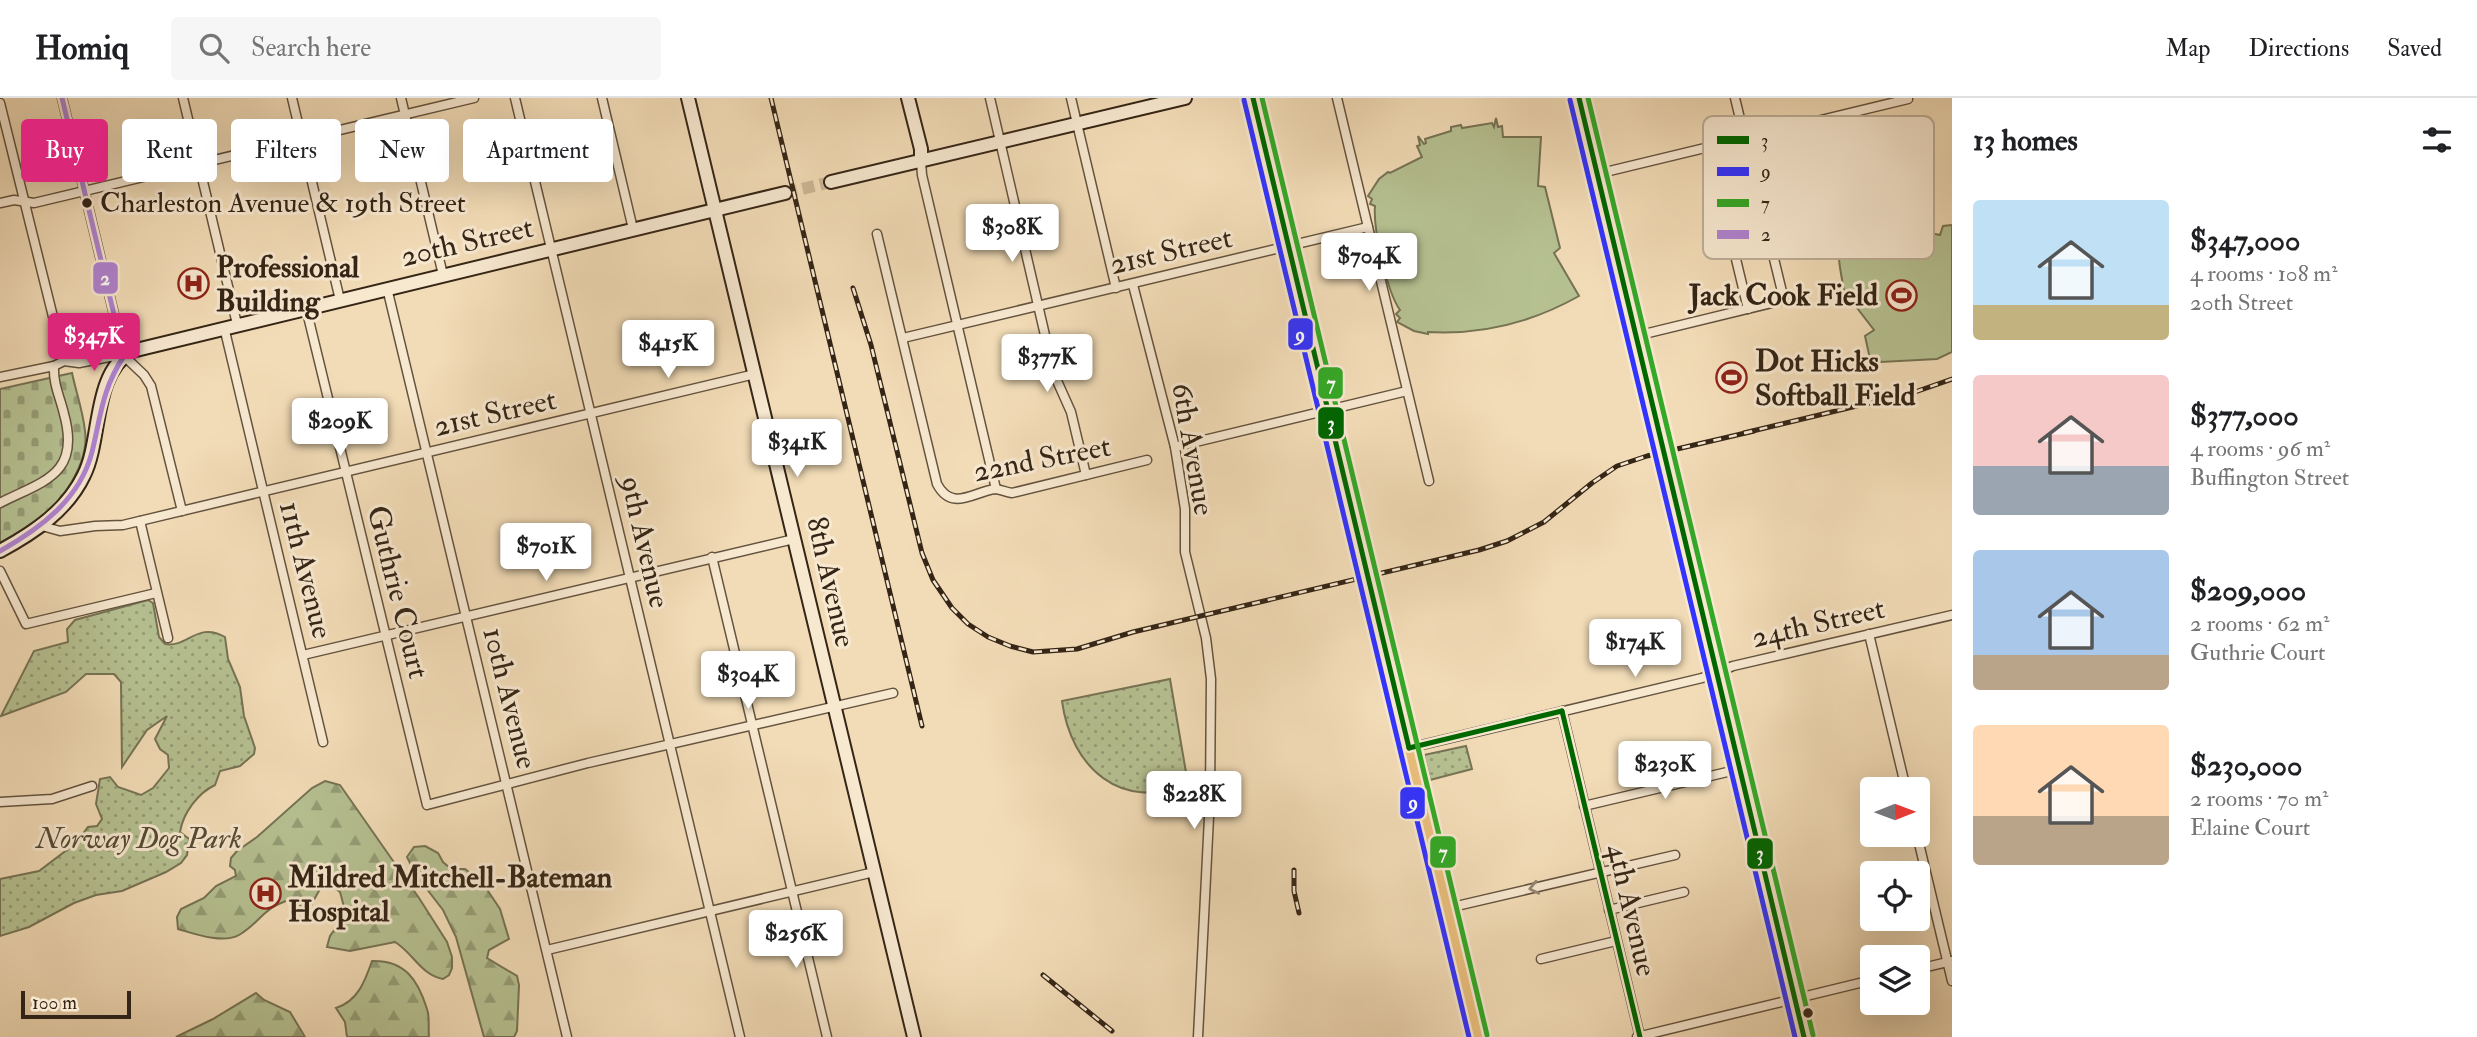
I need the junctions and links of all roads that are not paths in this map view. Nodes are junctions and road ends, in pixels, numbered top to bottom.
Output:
1 (62, 98) edge
2 (183, 98) edge
3 (292, 98) edge
4 (401, 98) edge
5 (474, 98) edge
6 (515, 98) edge
7 (602, 98) edge
8 (688, 98) edge
9 (908, 98) edge
10 (990, 98) edge
11 (1070, 98) edge
12 (1185, 98) edge
13 (1254, 98) edge
14 (1337, 98) edge
15 (1579, 98) edge
16 (1735, 98) edge
17 (1908, 99) edge
18 (1152, 102) edge
19 (0, 103) edge
20 (405, 114) junction
21 (1740, 116) edge
22 (1839, 116) edge
23 (188, 119) edge
24 (297, 119) edge
25 (1077, 124) junction
26 (341, 130) edge
27 (1001, 142) junction
28 (1703, 148) edge
29 (921, 161) junction
30 (1597, 174) junction
31 (122, 182) edge
32 (203, 182) edge
33 (312, 182) edge
34 (831, 182) tunnel mouth
35 (84, 191) junction
36 (785, 193) tunnel mouth
37 (24, 202) junction
38 (0, 203) edge
39 (715, 210) junction
40 (1368, 227) junction
41 (634, 229) junction
42 (877, 234) dead end
43 (1289, 246) junction
44 (552, 249) junction
45 (1736, 259) edge
46 (1774, 259) edge
47 (443, 275) junction
48 (1133, 285) junction
49 (387, 288) junction
50 (1116, 288) junction
51 (340, 300) junction
52 (1038, 307) junction
53 (306, 308) junction
54 (1748, 309) junction
55 (957, 325) junction
56 (231, 326) junction
57 (1636, 336) junction
58 (903, 338) junction
59 (124, 356) junction
60 (64, 361) junction
61 (54, 366) junction
62 (755, 374) junction
63 (0, 377) edge
64 (1407, 391) junction
65 (1328, 410) junction
66 (591, 413) junction
67 (1175, 447) junction
68 (427, 452) junction
69 (1147, 460) dead end
70 (345, 471) junction
71 (1086, 475) junction
72 (1429, 481) dead end
73 (996, 488) junction
74 (263, 491) junction
75 (0, 503) edge
76 (182, 511) junction
77 (139, 521) junction
78 (42, 526) junction
79 (794, 539) junction
80 (0, 551) edge
81 (712, 557) junction
82 (0, 571) edge
83 (630, 577) junction
84 (156, 593) junction
85 (1952, 615) edge
86 (467, 617) junction
87 (1869, 634) junction
88 (385, 636) junction
89 (168, 638) dead end
90 (303, 655) junction
91 (1717, 672) junction
92 (893, 693) dead end
93 (834, 706) junction
94 (1562, 711) junction
95 (752, 724) junction
96 (323, 742) dead end
97 (670, 744) junction
98 (1409, 748) junction
99 (1740, 769) junction
100 (1903, 777) edge
101 (507, 785) junction
102 (92, 786) dead end
103 (0, 802) edge
104 (1584, 806) junction
105 (1920, 847) edge
106 (1675, 855) dead end
107 (874, 872) junction
108 (1600, 872) junction
109 (792, 892) junction
110 (1684, 892) dead end
111 (1448, 908) junction
112 (1609, 910) junction
113 (710, 911) junction
114 (1616, 941) junction
115 (547, 950) junction
116 (1541, 959) dead end
117 (1950, 961) edge
118 (1930, 966) edge
119 (1952, 981) edge
120 (1860, 983) edge
121 (1795, 999) junction
122 (567, 1037) edge
123 (740, 1037) edge
124 (827, 1037) edge
125 (913, 1037) edge
126 (1198, 1037) edge
127 (1478, 1037) edge
128 (1639, 1037) edge
129 (1804, 1037) edge

1 - 35 street
2 - 23 street, 11th Avenue
3 - 24 street
4 - 20 street
5 - 20 street
6 - 44 street, 9th Avenue
7 - 41 street
8 - 39 main road, 8th Avenue
9 - 29 main road
10 - 27 street
11 - 25 street
12 - 18 main road
13 - 43 main road
14 - 40 street
15 - 30 main road
16 - 21 street
17 - 22 street
18 - 25 main road
19 - 37 street
20 - 26 street
20 - 47 street
25 - 27 main road
25 - 50 street
27 - 29 main road
27 - 52 street
28 - 30 street
29 - 34 main road
29 - 55 street
30 - 57 main road
31 - 35 street
32 - 56 street, 11th Avenue
33 - 51 street
35 - 37 street
35 - 59 street
36 - 39 main road, 20th Street
37 - 38 street
37 - 60 street
39 - 41 main road, 20th Street
39 - 62 main road, 8th Avenue
40 - 43 street, 21st Street
40 - 64 street
41 - 44 main road, 20th Street
42 - 58 street
43 - 48 street, 21st Street
43 - 65 main road
44 - 47 main road, 20th Street
44 - 66 street, 9th Avenue
45 - 54 street
46 - 54 street
47 - 49 main road, 20th Street
48 - 50 street, 21st Street
48 - 67 street, 6th Avenue
49 - 51 main road, 20th Street
49 - 68 street, 10th Avenue
50 - 52 street, 21st Street
51 - 53 main road, 20th Street
52 - 55 street, 21st Street
52 - 71 street
53 - 56 main road, 20th Street
53 - 70 street, Guthrie Court
54 - 57 street
55 - 58 street, 21st Street
55 - 73 street
56 - 59 main road, 20th Street
56 - 74 street, 11th Avenue
57 - 91 main road
58 - 73 street, 22nd Street
59 - 60 street, 20th Street
59 - 76 street
59 - 78 main road
60 - 61 street, 20th Street
61 - 63 street, 20th Street
61 - 75 street
62 - 66 street, 21st Street
62 - 79 main road, 8th Avenue
64 - 65 street
64 - 72 street
65 - 67 street
65 - 98 main road
66 - 68 street, 21st Street
66 - 83 street, 9th Avenue
67 - 126 street, 6th Avenue
68 - 70 street, 21st Street
68 - 86 street, 10th Avenue
69 - 71 street, 22nd Street
70 - 74 street, 21st Street
70 - 88 street, Guthrie Court
71 - 73 street, 22nd Street
74 - 76 street, 21st Street
74 - 90 street, 11th Avenue
76 - 77 street, 21st Street
77 - 78 street, 21st Street
77 - 84 street
78 - 80 main road
79 - 81 street
79 - 93 main road, 8th Avenue
81 - 83 street
81 - 95 street
82 - 84 street
83 - 86 street
83 - 97 street, 9th Avenue
84 - 89 street
85 - 87 street, 24th Street
86 - 88 street
86 - 101 street, 10th Avenue
87 - 91 street, 24th Street
87 - 100 street
88 - 90 street
88 - 101 street, Guthrie Court
90 - 96 street, 11th Avenue
91 - 94 street, 24th Street
91 - 99 main road
92 - 93 street
93 - 95 street
93 - 107 main road, 8th Avenue
94 - 98 street, 24th Street
94 - 104 street, 4th Avenue
95 - 97 street
95 - 109 street
97 - 101 street
97 - 113 street, 9th Avenue
98 - 111 main road
99 - 104 street
99 - 121 main road
101 - 115 street, 10th Avenue
102 - 103 street
104 - 108 street, 4th Avenue
105 - 117 street
106 - 108 street
107 - 109 street
107 - 125 main road, 8th Avenue
108 -> 111 street
108 - 112 street, 4th Avenue
109 - 113 street
109 - 124 street
110 - 112 street
111 - 127 main road
112 - 114 street, 4th Avenue
113 - 115 street
113 - 123 street, 9th Avenue
114 - 116 street
114 - 128 street, 4th Avenue
115 - 122 street, 10th Avenue
117 - 118 street
117 - 119 street
120 - 121 street
121 - 128 street
121 - 129 main road

